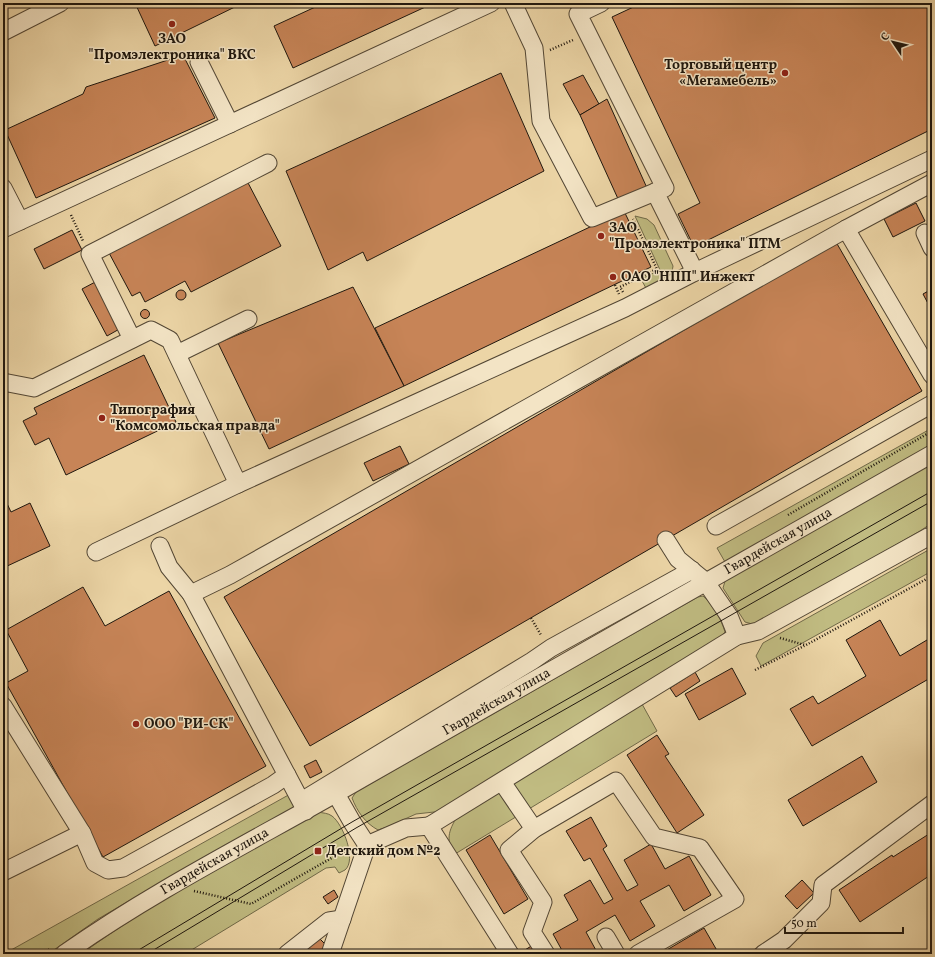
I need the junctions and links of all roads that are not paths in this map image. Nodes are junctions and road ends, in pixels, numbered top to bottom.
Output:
1 (60, 3) edge
2 (491, 3) edge
3 (513, 3) edge
4 (601, 3) edge
5 (3, 32) edge
6 (199, 62) dead end
7 (230, 124) junction
8 (932, 159) edge
9 (268, 163) dead end
10 (932, 183) edge
11 (3, 188) edge
12 (655, 192) junction
13 (20, 221) junction
14 (3, 229) edge
15 (846, 229) junction
16 (925, 232) dead end
17 (932, 248) edge
18 (695, 272) junction
19 (248, 319) dead end
20 (132, 339) junction
21 (178, 354) junction
22 (932, 375) edge
23 (3, 382) edge
24 (932, 404) edge
25 (932, 454) edge
26 (238, 484) junction
27 (716, 526) dead end
28 (932, 536) edge
29 (666, 540) dead end
30 (160, 546) dead end
31 (96, 552) dead end
32 (692, 570) junction
33 (706, 581) junction
34 (190, 594) junction
35 (737, 636) junction
36 (3, 706) edge
37 (287, 775) junction
38 (502, 782) junction
39 (336, 794) junction
40 (932, 804) edge
41 (303, 806) junction
42 (429, 826) junction
43 (534, 830) junction
44 (82, 833) junction
45 (365, 851) junction
46 (3, 872) edge
47 (342, 919) junction
48 (606, 937) dead end
49 (64, 954) edge
50 (287, 954) edge
51 (330, 954) edge
52 (510, 954) edge
53 (546, 954) edge
54 (616, 954) edge
55 (638, 954) edge
56 (763, 954) edge

1 - 5 street
2 - 7 street
3 - 12 street
4 - 12 street
6 - 7 street
7 - 13 street
8 - 18 street
9 - 20 street
10 - 15 street
11 - 13 street
12 - 18 street
13 - 14 street
15 - 22 street
15 - 34 street
16 - 17 street
18 - 26 street
19 - 21 street
20 - 21 street
20 - 23 street
21 - 26 street
24 - 27 street
25 - 33 street, Гвардейская улица
26 - 31 street
28 - 35 street
29 - 32 street
30 - 34 street
32 - 33 street
32 - 41 street
33 - 35 street
33 - 39 street, Гвардейская улица
34 - 37 street
35 - 38 street
36 - 44 street
37 - 41 street
37 - 44 street
38 - 42 street
38 - 43 street
39 - 41 street, Гвардейская улица
39 - 45 street
40 - 56 street
41 - 49 street, Гвардейская улица
42 - 45 street
42 - 52 street
43 - 53 street
43 - 55 street
44 - 46 street
45 - 47 street
47 - 50 street
47 - 51 street
48 - 54 street

